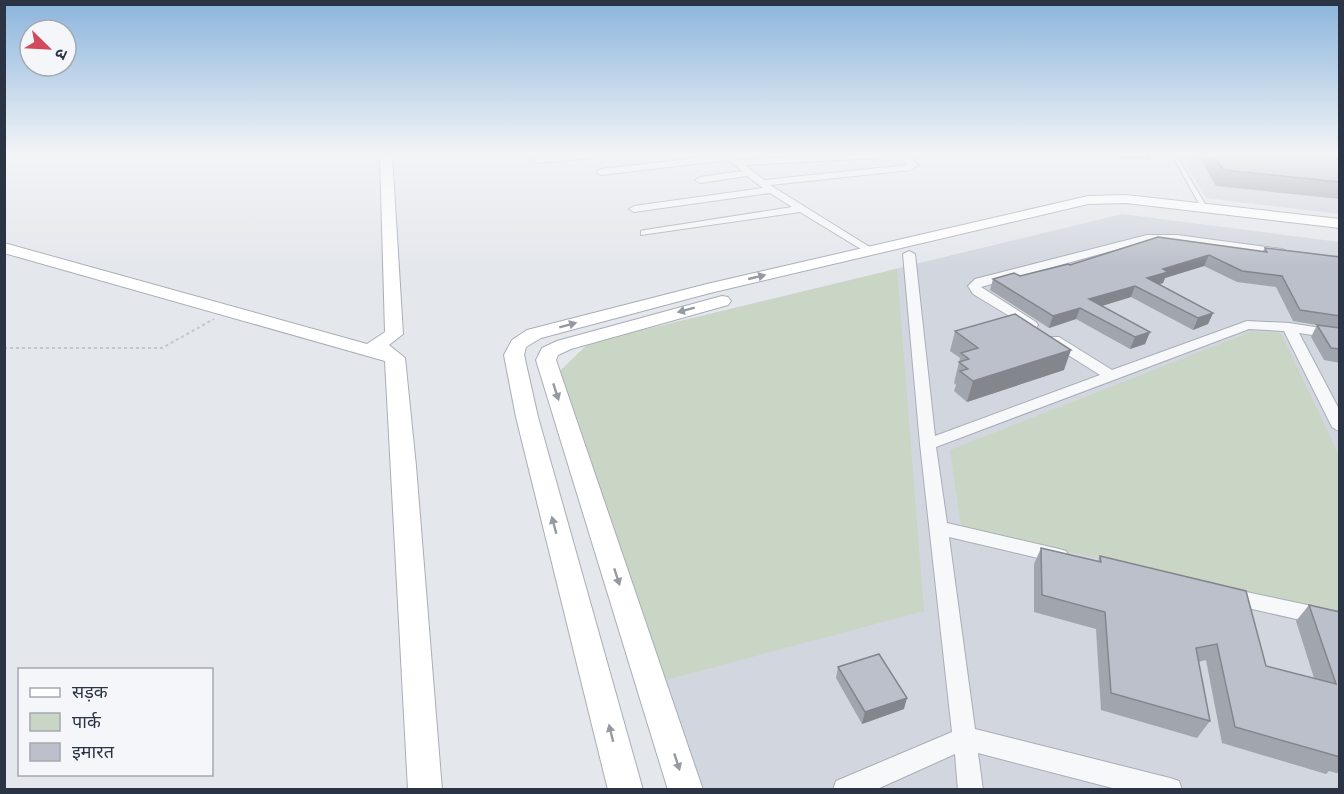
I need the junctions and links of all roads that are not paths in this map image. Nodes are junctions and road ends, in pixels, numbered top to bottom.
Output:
1 (388, 192) edge
2 (757, 192) edge
3 (775, 192) edge
4 (1195, 192) edge
5 (634, 209) dead end
6 (801, 209) junction
7 (1205, 209) junction
8 (1340, 224) edge
9 (1340, 232) edge
10 (645, 233) dead end
11 (4, 248) edge
12 (869, 251) junction
13 (909, 254) junction
14 (1293, 254) edge
15 (1289, 327) junction
16 (1340, 335) edge
17 (522, 339) junction
18 (555, 348) junction
19 (396, 358) junction
20 (1110, 375) junction
21 (1340, 427) edge
22 (928, 444) junction
23 (938, 528) junction
24 (1075, 560) edge
25 (1213, 592) edge
26 (1340, 621) edge
27 (965, 738) junction
28 (425, 789) edge
29 (626, 789) edge
30 (686, 789) edge
31 (845, 789) edge
32 (971, 789) edge
33 (1170, 789) edge

1 - 19 street
2 - 5 street
3 - 6 street
4 - 7 lane
6 - 10 street
6 - 12 street
7 - 8 street
7 - 12 street
9 - 13 street
11 - 19 street
17 -> 12 street
13 -> 18 street
13 - 22 street
14 - 20 street
15 - 16 street
15 - 20 street
15 - 21 street
17 - 18 street
29 -> 17 street
18 -> 30 street
19 - 28 street
20 - 22 street
22 - 23 street
23 - 24 street
23 - 27 street
25 - 26 street
27 - 31 street
27 - 32 street
27 - 33 street

